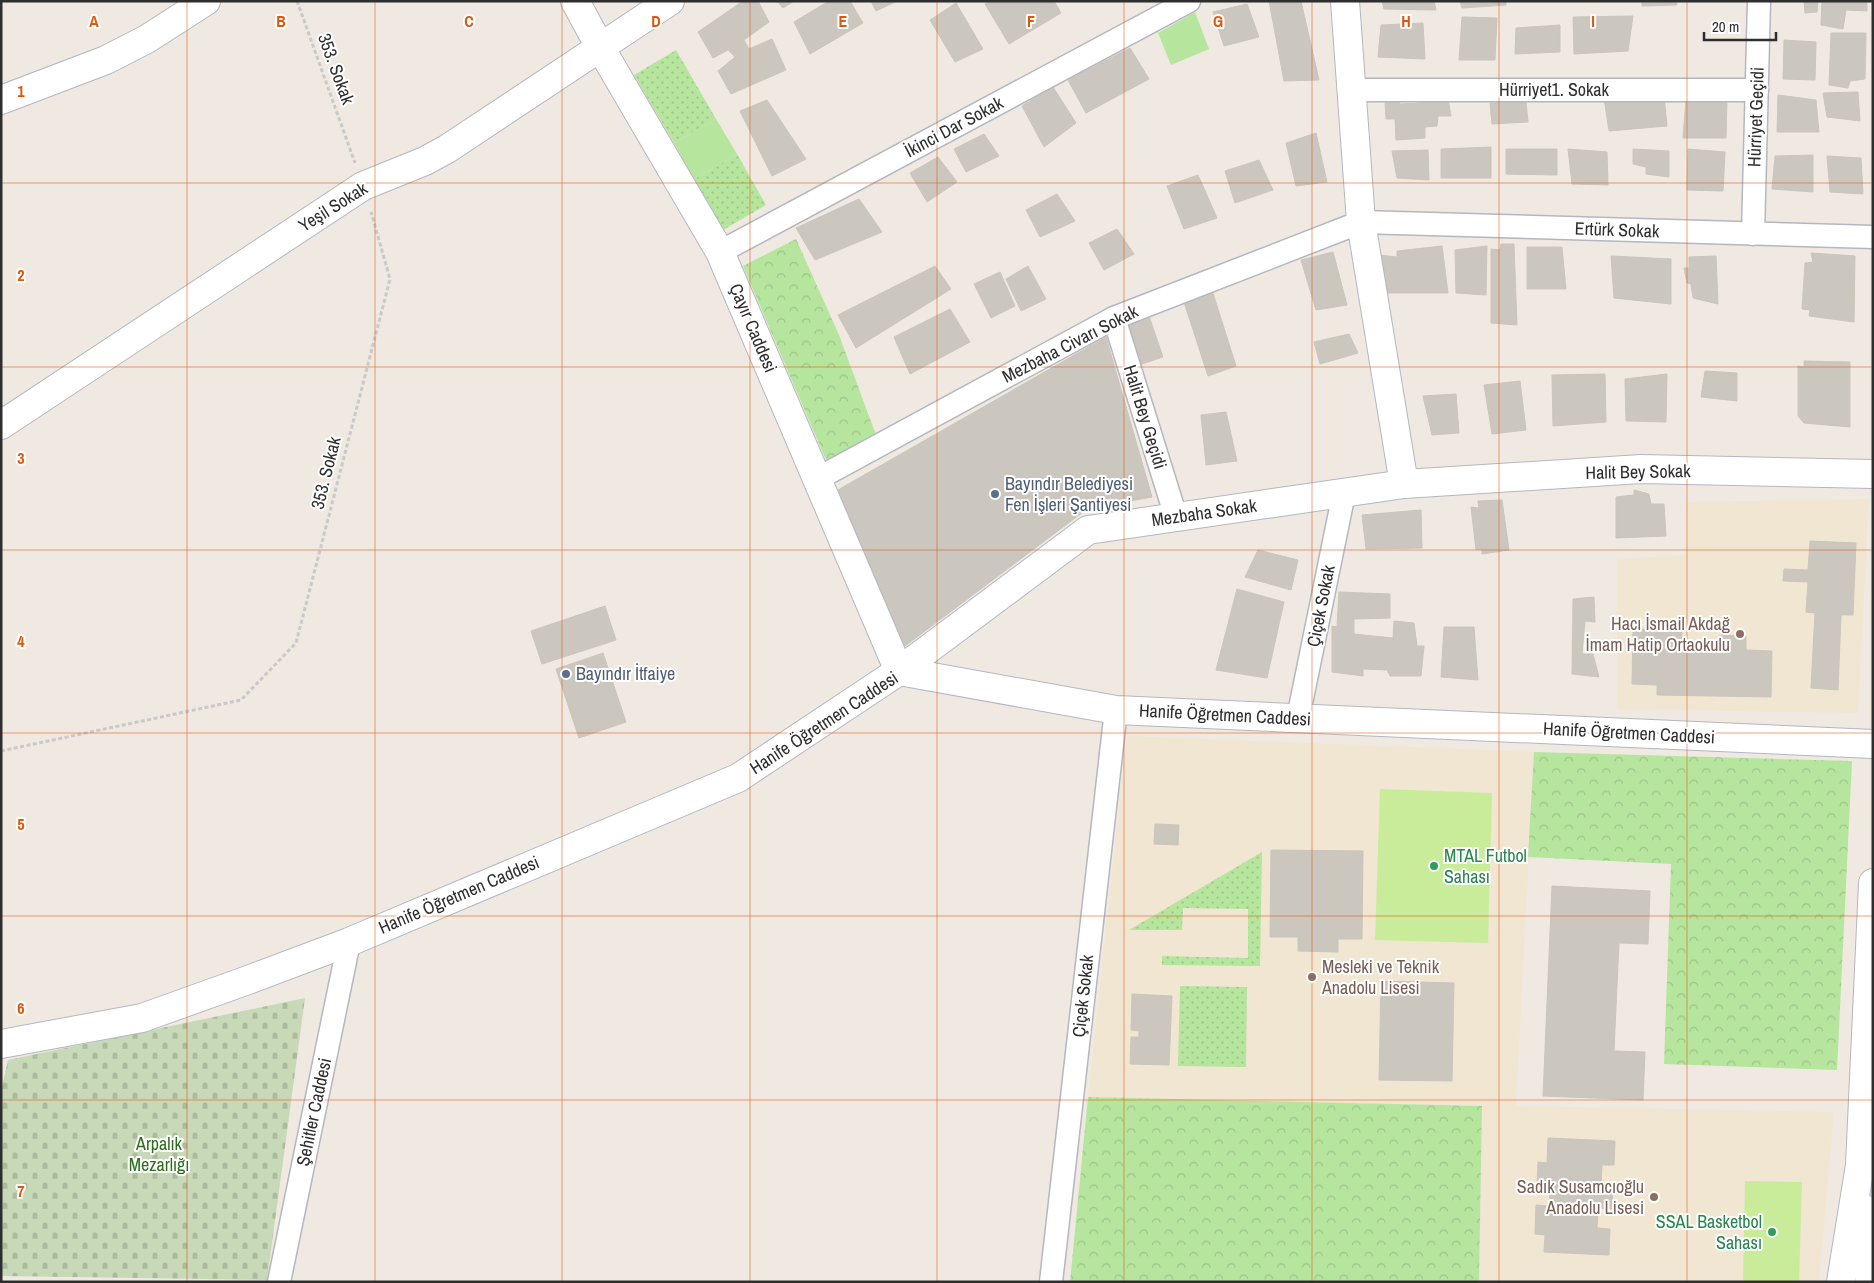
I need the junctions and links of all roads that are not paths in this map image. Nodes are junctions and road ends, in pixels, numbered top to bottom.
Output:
1 (206, 1) edge
2 (575, 1) edge
3 (670, 1) edge
4 (1189, 1) edge
5 (1345, 1) edge
6 (1759, 1) edge
7 (600, 47) junction
8 (1351, 90) junction
9 (1757, 90) junction
10 (1, 100) edge
11 (1361, 222) junction
12 (1753, 234) junction
13 (1873, 237) edge
14 (720, 252) junction
15 (1114, 318) junction
16 (1, 425) edge
17 (1873, 474) edge
18 (817, 478) junction
19 (1404, 484) junction
20 (1344, 493) junction
21 (1176, 517) junction
22 (899, 671) junction
23 (1116, 710) junction
24 (1298, 718) junction
25 (1873, 744) edge
26 (1873, 883) edge
27 (349, 942) junction
28 (1870, 1029) edge
29 (1, 1044) edge
30 (1860, 1165) junction
31 (279, 1282) edge
32 (1051, 1282) edge
33 (1841, 1282) edge
34 (1870, 1282) edge

1 - 10 street
2 - 7 street, Çayır Caddesi
3 - 7 street, Yeşil Sokak
4 - 14 street, İkinci Dar Sokak
5 - 8 street
6 - 9 street, Hürriyet Geçidi
7 - 14 street, Çayır Caddesi
7 - 16 street, Yeşil Sokak
8 - 9 street, Hürriyet1. Sokak
8 - 11 street
9 - 12 street, Hürriyet Geçidi
11 - 12 street, Ertürk Sokak
11 - 15 street, Mezbaha Civarı Sokak
11 - 19 street
12 - 13 street, Ertürk Sokak
14 - 18 street, Çayır Caddesi
15 - 18 street, Mezbaha Civarı Sokak
15 - 21 street, Halit Bey Geçidi
17 - 19 street, Halit Bey Sokak
18 - 22 street, Çayır Caddesi
19 - 20 street, Mezbaha Sokak
20 - 21 street, Mezbaha Sokak
20 - 24 street, Çiçek Sokak
21 - 22 street, Mezbaha Sokak
22 - 23 street, Hanife Öğretmen Caddesi
22 - 27 street, Hanife Öğretmen Caddesi
23 - 24 street, Hanife Öğretmen Caddesi
23 - 32 street, Çiçek Sokak
24 - 25 street, Hanife Öğretmen Caddesi
26 - 28 street
27 - 29 street, Hanife Öğretmen Caddesi
27 - 31 street, Şehitler Caddesi
28 - 30 street
30 - 33 street
30 - 34 street

